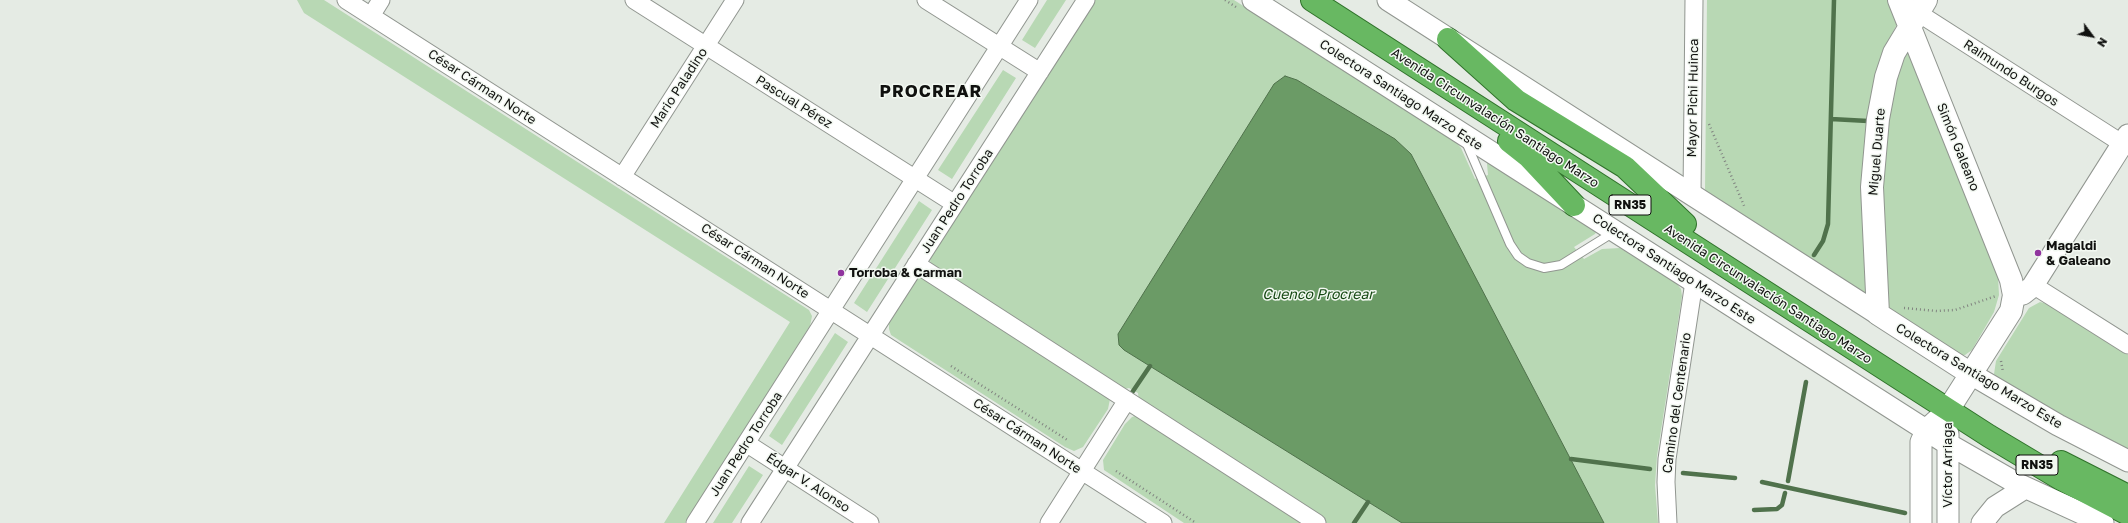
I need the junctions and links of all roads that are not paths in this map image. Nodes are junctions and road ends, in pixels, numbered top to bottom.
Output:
1 (346, 0) edge
2 (381, 0) edge
3 (634, 0) edge
4 (735, 0) edge
5 (926, 0) edge
6 (1029, 0) edge
7 (1086, 0) edge
8 (1312, 0) edge
9 (1388, 0) edge
10 (1694, 0) edge
11 (1259, 2) edge
12 (1910, 8) edge
13 (1340, 9) edge
14 (371, 16) junction
15 (1448, 39) junction
16 (706, 46) junction
17 (1000, 47) junction
18 (1040, 72) junction
19 (1463, 134) junction
20 (2125, 140) edge
21 (622, 177) junction
22 (915, 179) junction
23 (1692, 195) junction
24 (955, 204) junction
25 (1574, 205) junction
26 (1685, 224) junction
27 (1615, 231) junction
28 (916, 264) junction
29 (1694, 282) junction
30 (2024, 290) junction
31 (831, 310) junction
32 (1887, 311) junction
33 (870, 336) junction
34 (2128, 345) edge
35 (1971, 374) junction
36 (1127, 400) junction
37 (1952, 405) junction
38 (1926, 431) junction
39 (746, 444) junction
40 (1948, 444) junction
41 (2128, 461) edge
42 (785, 468) junction
43 (1082, 471) junction
44 (2096, 480) junction
45 (2025, 488) junction
46 (2128, 488) edge
47 (2128, 496) edge
48 (2128, 514) edge
49 (695, 523) edge
50 (750, 523) edge
51 (870, 523) edge
52 (1049, 523) edge
53 (1163, 523) edge
54 (1317, 523) edge
55 (1668, 523) edge
56 (1920, 523) edge
57 (1948, 523) edge
58 (1982, 523) edge
59 (2103, 523) edge

1 - 14 street, César Cárman Norte
2 - 14 street
3 - 16 street, Pascual Pérez
4 - 16 street, Mario Paladino
5 - 17 street
6 - 17 street, Juan Pedro Torroba
7 - 18 street, Juan Pedro Torroba
8 - 13 highway, Avenida Circunvalación Santiago Marzo / RN35
9 - 15 street, Colectora Santiago Marzo Este
10 - 23 street, Mayor Pichi Huinca
11 - 19 street, Colectora Santiago Marzo Este
12 - 20 street, Raimundo Burgos
12 - 30 main road, Simón Galeano
12 - 32 main road, Miguel Duarte
13 - 25 highway
13 - 26 highway, Avenida Circunvalación Santiago Marzo / RN35
13 - 37 highway, Avenida Circunvalación Santiago Marzo / RN35
14 - 21 street, César Cárman Norte
15 - 23 street, Colectora Santiago Marzo Este
15 - 26 highway
16 - 21 street, Mario Paladino
16 - 22 street, Pascual Pérez
17 - 18 street
17 - 22 street, Juan Pedro Torroba
18 - 24 street, Juan Pedro Torroba
19 - 25 street, Colectora Santiago Marzo Este
19 - 27 lane
20 - 30 street
21 - 31 street, César Cárman Norte
22 - 24 street, Pascual Pérez
22 - 31 street, Juan Pedro Torroba
23 - 32 street, Colectora Santiago Marzo Este
24 - 28 street, Juan Pedro Torroba
25 - 27 street, Colectora Santiago Marzo Este
26 - 37 highway, Avenida Circunvalación Santiago Marzo / RN35
27 - 29 street, Colectora Santiago Marzo Este
28 - 33 street, Juan Pedro Torroba
28 - 36 street
29 - 38 street, Colectora Santiago Marzo Este
29 - 55 street, Camino del Centenario
30 - 34 street
30 - 35 main road
31 - 33 street, César Cárman Norte
31 - 39 street, Juan Pedro Torroba
32 - 35 main road, Colectora Santiago Marzo Este
33 - 42 street, Juan Pedro Torroba
33 - 43 street, César Cárman Norte
35 - 37 main road
35 - 41 street, Colectora Santiago Marzo Este
36 - 43 street
36 - 54 street
37 - 38 street, Víctor Arriaga
37 - 40 street, Víctor Arriaga
37 - 44 highway, Avenida Circunvalación Santiago Marzo / RN35
37 - 48 highway, Avenida Circunvalación Santiago Marzo / RN35
38 - 40 street, Colectora Santiago Marzo Este
38 - 56 street, Víctor Arriaga
39 - 42 street, Édgar V. Alonso
39 - 49 street, Juan Pedro Torroba
40 - 45 street, Colectora Santiago Marzo Este
40 - 57 street, Víctor Arriaga
42 - 50 street, Juan Pedro Torroba
42 - 51 street, Édgar V. Alonso
43 - 52 street
43 - 53 street, César Cárman Norte
44 - 46 highway
44 - 47 highway, Avenida Circunvalación Santiago Marzo / RN35
45 - 58 street
45 - 59 street, Colectora Santiago Marzo Este

